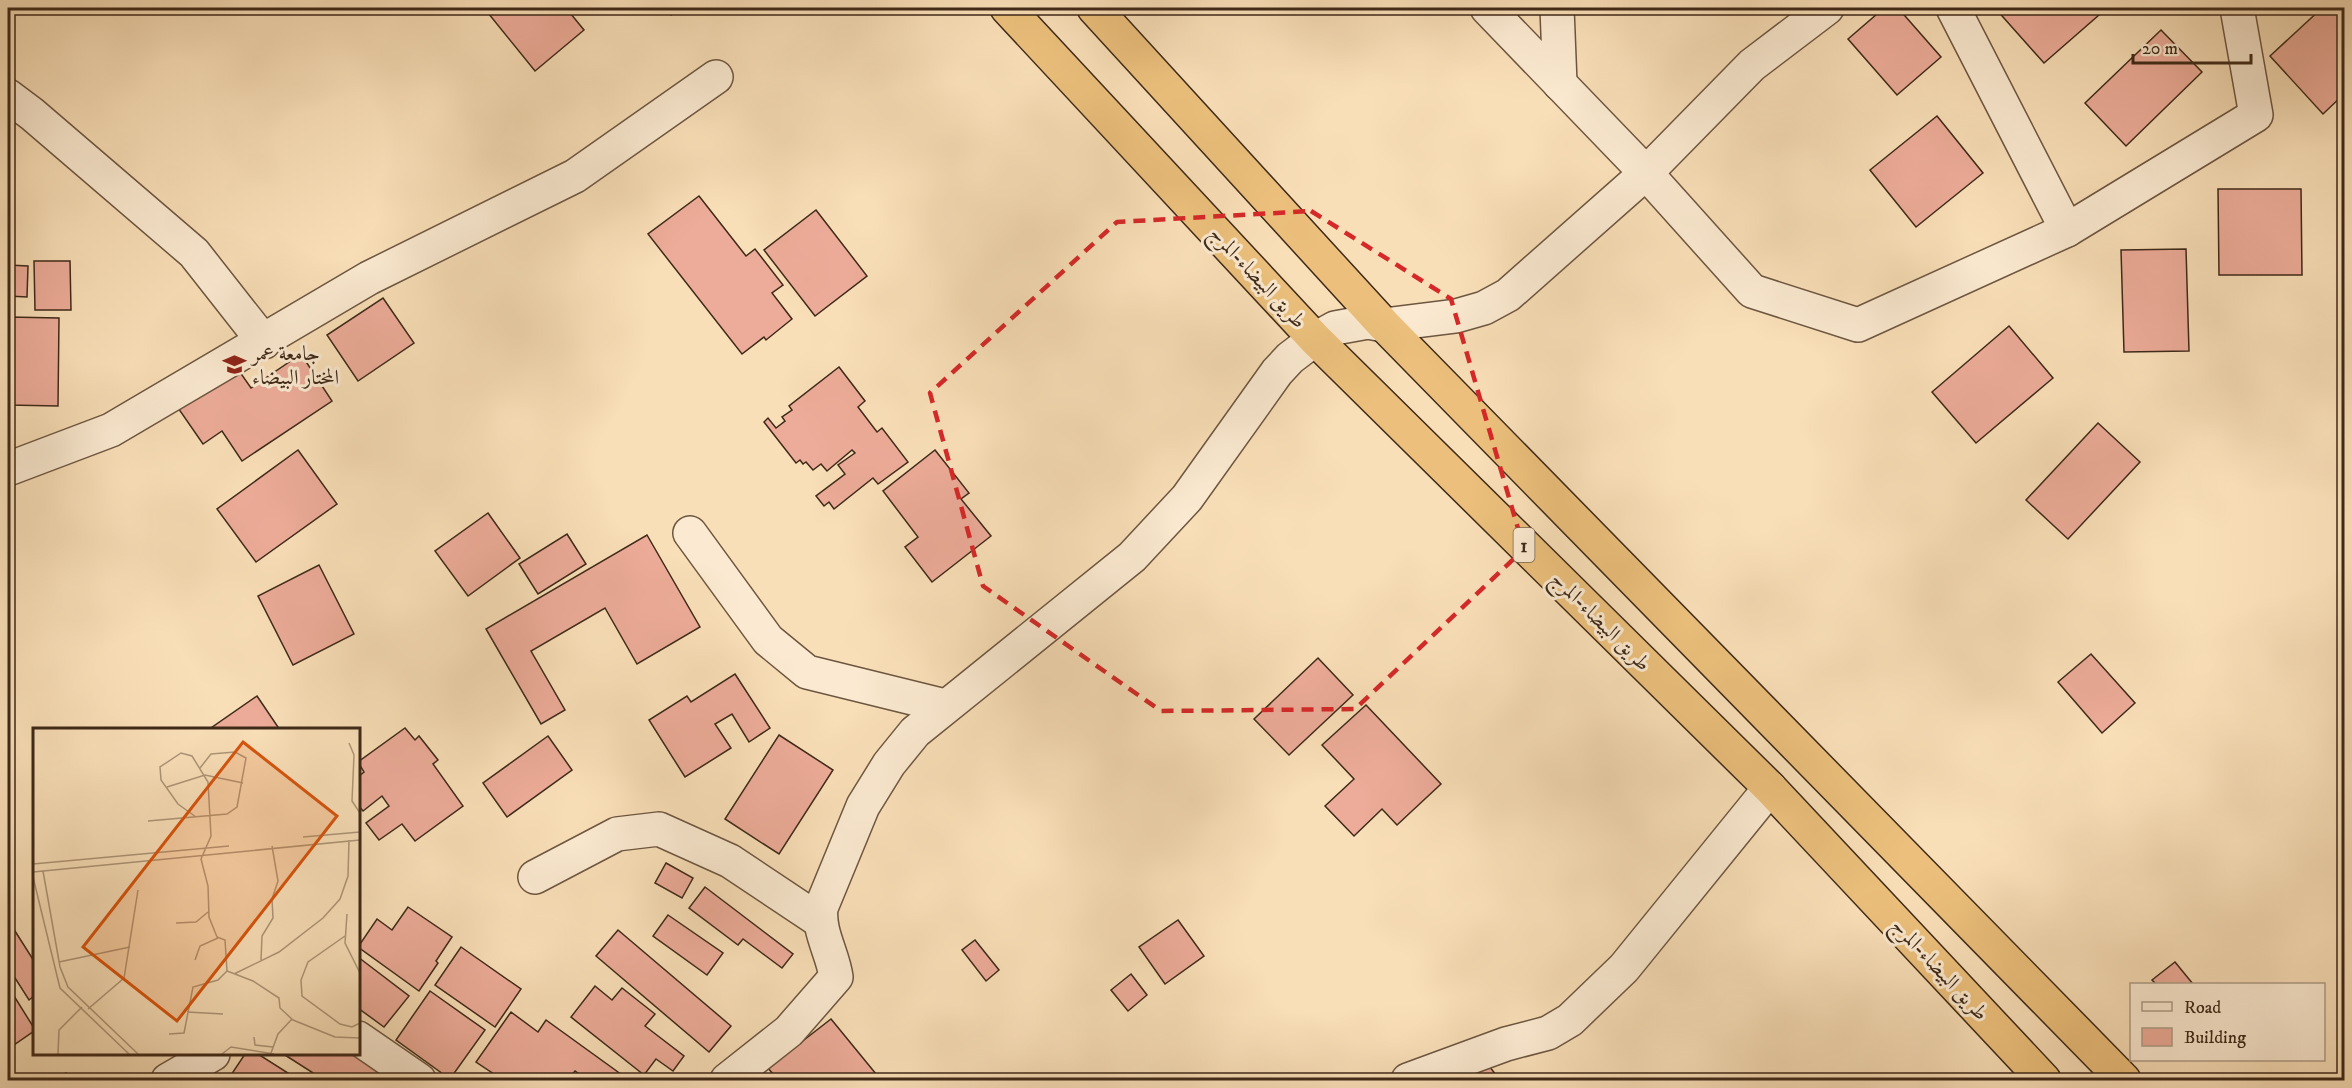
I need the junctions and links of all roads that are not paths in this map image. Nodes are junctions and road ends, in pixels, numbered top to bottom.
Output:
1 (1007, 8) edge
2 (1094, 8) edge
3 (1487, 8) edge
4 (1557, 8) edge
5 (1827, 8) edge
6 (1953, 8) edge
7 (2237, 8) edge
8 (716, 77) dead end
9 (1560, 84) junction
10 (8, 96) edge
11 (1646, 173) junction
12 (2067, 230) junction
13 (1384, 325) junction
14 (1315, 339) junction
15 (264, 342) junction
16 (8, 469) edge
17 (690, 533) dead end
18 (945, 706) junction
19 (1770, 788) junction
20 (535, 877) dead end
21 (820, 921) junction
22 (360, 1039) edge
23 (210, 1055) edge
24 (168, 1080) edge
25 (419, 1080) edge
26 (727, 1080) edge
27 (1408, 1080) edge
28 (2044, 1080) edge
29 (2124, 1080) edge

1 - 14 highway, طريق البيضاء-المرج / 1
2 - 13 highway
3 - 9 street
4 - 9 street
5 - 11 street
6 - 12 street
7 - 12 street
8 - 15 street
9 - 11 street
10 - 15 street
11 - 12 street
11 - 13 street
13 - 14 street
13 - 29 highway
14 - 18 street
14 - 19 highway, طريق البيضاء-المرج / 1
15 - 16 street
17 - 18 street
18 - 21 street
19 - 27 street
19 - 28 highway, طريق البيضاء-المرج / 1
20 - 21 street
21 - 26 street
22 - 25 street
23 - 24 street

